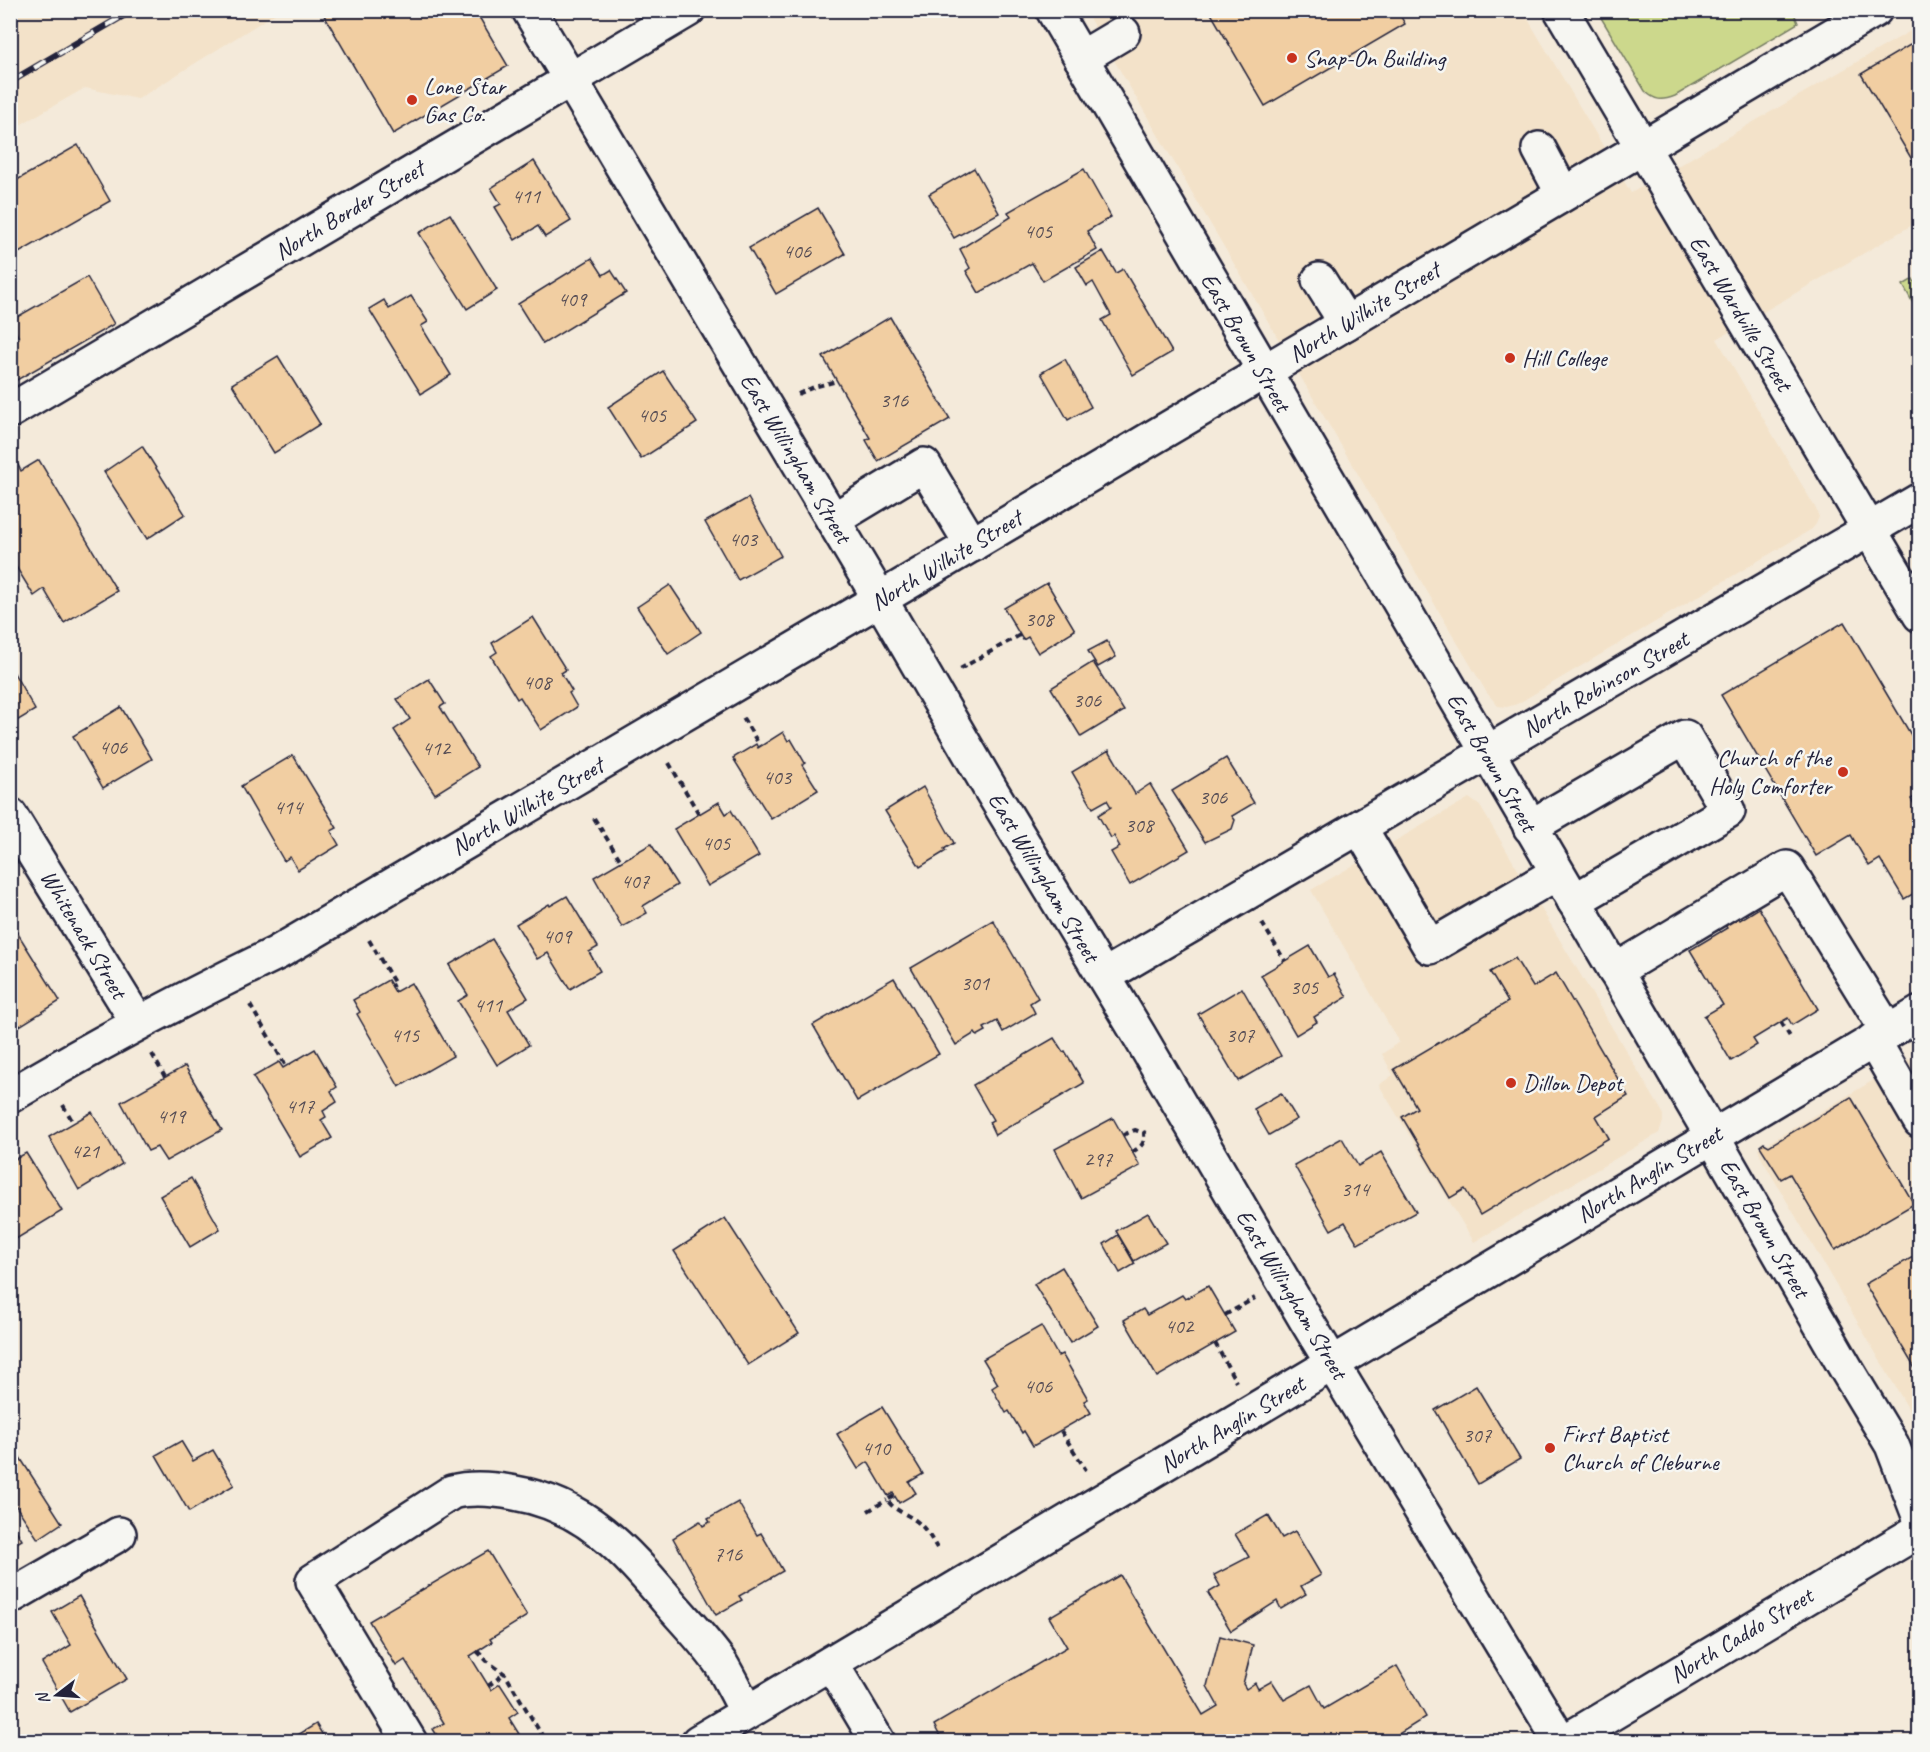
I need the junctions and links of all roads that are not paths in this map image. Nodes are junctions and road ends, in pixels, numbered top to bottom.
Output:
1 (529, 10) edge
2 (688, 10) edge
3 (1053, 10) edge
4 (1561, 10) edge
5 (1875, 10) edge
6 (1123, 33) dead end
7 (1082, 58) junction
8 (570, 79) junction
9 (1642, 147) junction
10 (1539, 149) dead end
11 (1563, 194) junction
12 (1319, 280) dead end
13 (1346, 323) junction
14 (1263, 371) junction
15 (10, 411) edge
16 (1920, 500) edge
17 (833, 520) junction
18 (1868, 529) junction
19 (972, 544) junction
20 (880, 599) junction
21 (1920, 615) edge
22 (1487, 754) junction
23 (11, 818) edge
24 (1530, 827) junction
25 (1360, 828) junction
26 (1557, 873) junction
27 (1574, 901) junction
28 (1616, 971) junction
29 (1104, 976) junction
30 (1920, 1013) edge
31 (138, 1023) junction
32 (1881, 1036) junction
33 (10, 1096) edge
34 (1920, 1121) edge
35 (1712, 1136) junction
36 (1333, 1364) junction
37 (1920, 1518) edge
38 (1920, 1530) edge
39 (119, 1534) dead end
40 (10, 1597) edge
41 (831, 1663) junction
42 (747, 1712) junction
43 (410, 1742) edge
44 (698, 1742) edge
45 (878, 1742) edge
46 (1562, 1742) edge

1 - 8 street, East Willingham Street
2 - 8 street, North Border Street
3 - 7 street, East Brown Street
4 - 9 street, East Wardville Street
5 - 9 street, North Wilhite Street
6 - 7 street
7 - 14 street, East Brown Street
8 - 15 street, North Border Street
8 - 17 street, East Willingham Street
9 - 11 street, North Wilhite Street
9 - 18 street, East Wardville Street
10 - 11 street
11 - 13 street, North Wilhite Street
12 - 13 street
13 - 14 street, North Wilhite Street
14 - 19 street, North Wilhite Street
14 - 22 street, East Brown Street
16 - 18 street, North Robinson Street
17 - 19 street
17 - 20 street, East Willingham Street
18 - 21 street, East Wardville Street
18 - 22 street, North Robinson Street
19 - 20 street, North Wilhite Street
20 - 29 street, East Willingham Street
20 - 31 street, North Wilhite Street
22 - 24 street, East Brown Street
22 - 25 street, North Robinson Street
23 - 31 street, Whitenack Street
24 - 26 street, East Brown Street
24 - 27 street
25 - 26 street
25 - 29 street, North Robinson Street
26 - 27 street, East Brown Street
27 - 28 street, East Brown Street
28 - 32 street
28 - 35 street, East Brown Street
29 - 36 street, East Willingham Street
30 - 32 street, North Anglin Street
31 - 33 street, North Wilhite Street
32 - 34 street
32 - 35 street, North Anglin Street
35 - 36 street, North Anglin Street
35 - 37 street, East Brown Street
36 - 41 street, North Anglin Street
36 - 46 street, East Willingham Street
38 - 46 street, North Caddo Street
39 - 40 street
41 - 42 street, North Anglin Street
41 - 45 street
42 - 43 street
42 - 44 street, North Anglin Street

